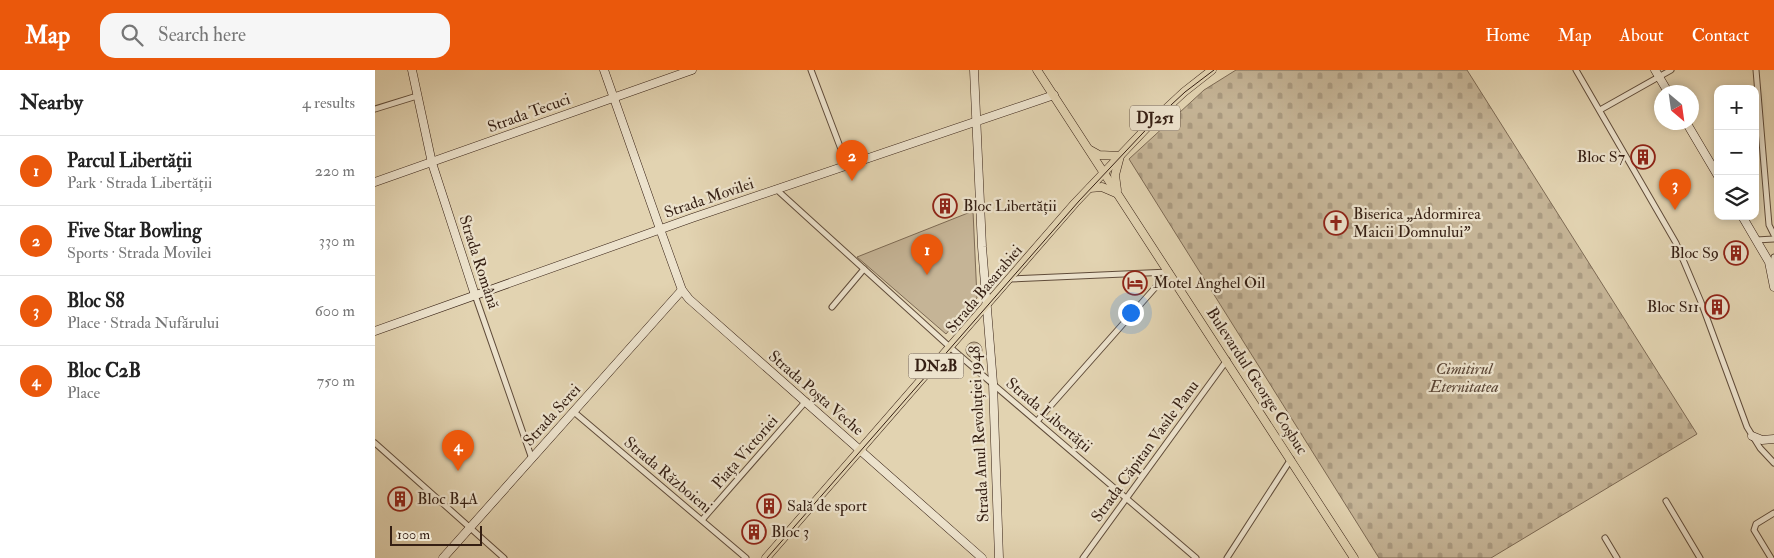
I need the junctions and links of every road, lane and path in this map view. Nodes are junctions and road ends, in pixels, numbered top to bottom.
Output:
1 (412, 70) edge
2 (604, 70) edge
3 (693, 70) edge
4 (811, 70) edge
5 (973, 70) edge
6 (1037, 70) edge
7 (1212, 70) edge
8 (1576, 70) edge
9 (1671, 70) edge
10 (1756, 70) edge
11 (1657, 73) edge
12 (1664, 85) edge
13 (1054, 95) junction
14 (417, 96) junction
15 (614, 98) junction
16 (375, 109) edge
17 (1600, 110) junction
18 (977, 121) junction
19 (1691, 130) edge
20 (1089, 150) junction
21 (1120, 156) junction
22 (432, 163) junction
23 (847, 165) junction
24 (1104, 173) junction
25 (1717, 175) edge
26 (375, 182) edge
27 (1089, 188) junction
28 (776, 189) junction
29 (1118, 194) junction
30 (1744, 220) edge
31 (660, 229) junction
32 (1774, 237) edge
33 (1756, 240) junction
34 (1774, 257) edge
35 (864, 269) junction
36 (1772, 269) junction
37 (1169, 272) junction
38 (1010, 279) junction
39 (1774, 286) edge
40 (682, 290) junction
41 (475, 295) junction
42 (986, 306) junction
43 (832, 307) dead end
44 (375, 331) edge
45 (951, 348) junction
46 (1227, 360) junction
47 (993, 383) junction
48 (806, 401) junction
49 (574, 412) junction
50 (1038, 420) junction
51 (1752, 436) junction
52 (1774, 439) edge
53 (375, 443) edge
54 (861, 450) junction
55 (532, 458) junction
56 (1291, 459) junction
57 (1773, 462) edge
58 (1127, 497) junction
59 (1666, 501) dead end
60 (1774, 514) edge
61 (702, 520) junction
62 (469, 528) junction
63 (1605, 538) dead end
64 (443, 558) edge
65 (504, 558) edge
66 (746, 558) edge
67 (766, 558) edge
68 (981, 558) edge
69 (999, 558) edge
70 (1083, 558) edge
71 (1196, 558) edge
72 (1227, 558) edge
73 (1354, 558) edge
74 (1617, 558) edge
75 (1700, 558) edge
76 (1771, 558) edge

1 - 14 street, Strada Română
2 - 15 street, Strada Poșta Veche
3 - 15 street, Strada Tecuci
4 - 23 street
5 - 18 street, Strada Anul Revoluției 1948
6 - 13 main road, Bulevardul George Coșbuc
7 - 21 main road, Strada Basarabiei / DJ251
8 - 17 street
9 - 11 street
10 - 32 street
11 - 12 street
11 - 17 street
13 - 18 street, Strada Movilei
13 - 20 main road, Bulevardul George Coșbuc
14 - 16 street
14 - 22 street, Strada Română
15 - 22 street, Strada Tecuci
15 - 31 street, Strada Poșta Veche
17 - 51 street
18 - 23 street, Strada Movilei
18 - 42 street, Strada Anul Revoluției 1948
19 - 25 street
20 - 21 main road
20 - 24 main road, Bulevardul George Coșbuc
21 - 24 main road, Strada Basarabiei / DJ251
21 - 29 main road
22 - 26 street, Strada Tecuci
22 - 41 street, Strada Română
23 - 28 street, Strada Movilei
24 - 27 main road, Strada Basarabiei / DN2B
24 - 29 main road, Bulevardul George Coșbuc
27 - 29 main road
27 - 38 main road, Strada Basarabiei / DN2B
28 - 31 street, Strada Movilei
28 - 35 street, Strada Libertății
29 - 37 main road, Bulevardul George Coșbuc
30 - 33 street
31 - 40 street, Strada Poșta Veche
31 - 41 street, Strada Movilei
32 - 33 street
33 - 36 street
34 - 36 street
35 - 43 street
35 - 45 street, Strada Libertății
36 - 39 street
37 - 38 street
37 - 46 main road, Bulevardul George Coșbuc
37 - 50 street
38 - 42 main road, Strada Basarabiei / DN2B
40 - 48 street, Strada Poșta Veche
40 - 49 street, Strada Serei
41 - 44 street, Strada Movilei
41 - 55 street, Strada Română
42 - 45 main road, Strada Basarabiei / DN2B
42 - 47 street, Strada Anul Revoluției 1948
45 - 47 street, Strada Libertății
45 - 54 main road, Strada Basarabiei / DN2B
46 - 56 main road, Bulevardul George Coșbuc
46 - 58 street, Strada Căpitan Vasile Panu
47 - 50 street, Strada Libertății
47 - 69 street, Strada Anul Revoluției 1948
48 - 54 street, Strada Poșta Veche
48 - 61 street, Piața Victoriei
49 - 55 street, Strada Serei
49 - 61 street, Strada Războieni
50 - 58 street, Strada Libertății
51 - 52 street
51 - 57 street
53 - 62 street
54 - 67 main road, Strada Basarabiei / DN2B
54 - 68 street, Strada Poșta Veche
55 - 62 street, Strada Serei
56 - 72 street
56 - 73 main road, Bulevardul George Coșbuc
58 - 70 street, Strada Căpitan Vasile Panu
58 - 71 street, Strada Libertății
59 - 75 street
60 - 76 street
61 - 66 street, Strada Războieni
62 - 64 street, Strada Serei
62 - 65 street
63 - 74 street

